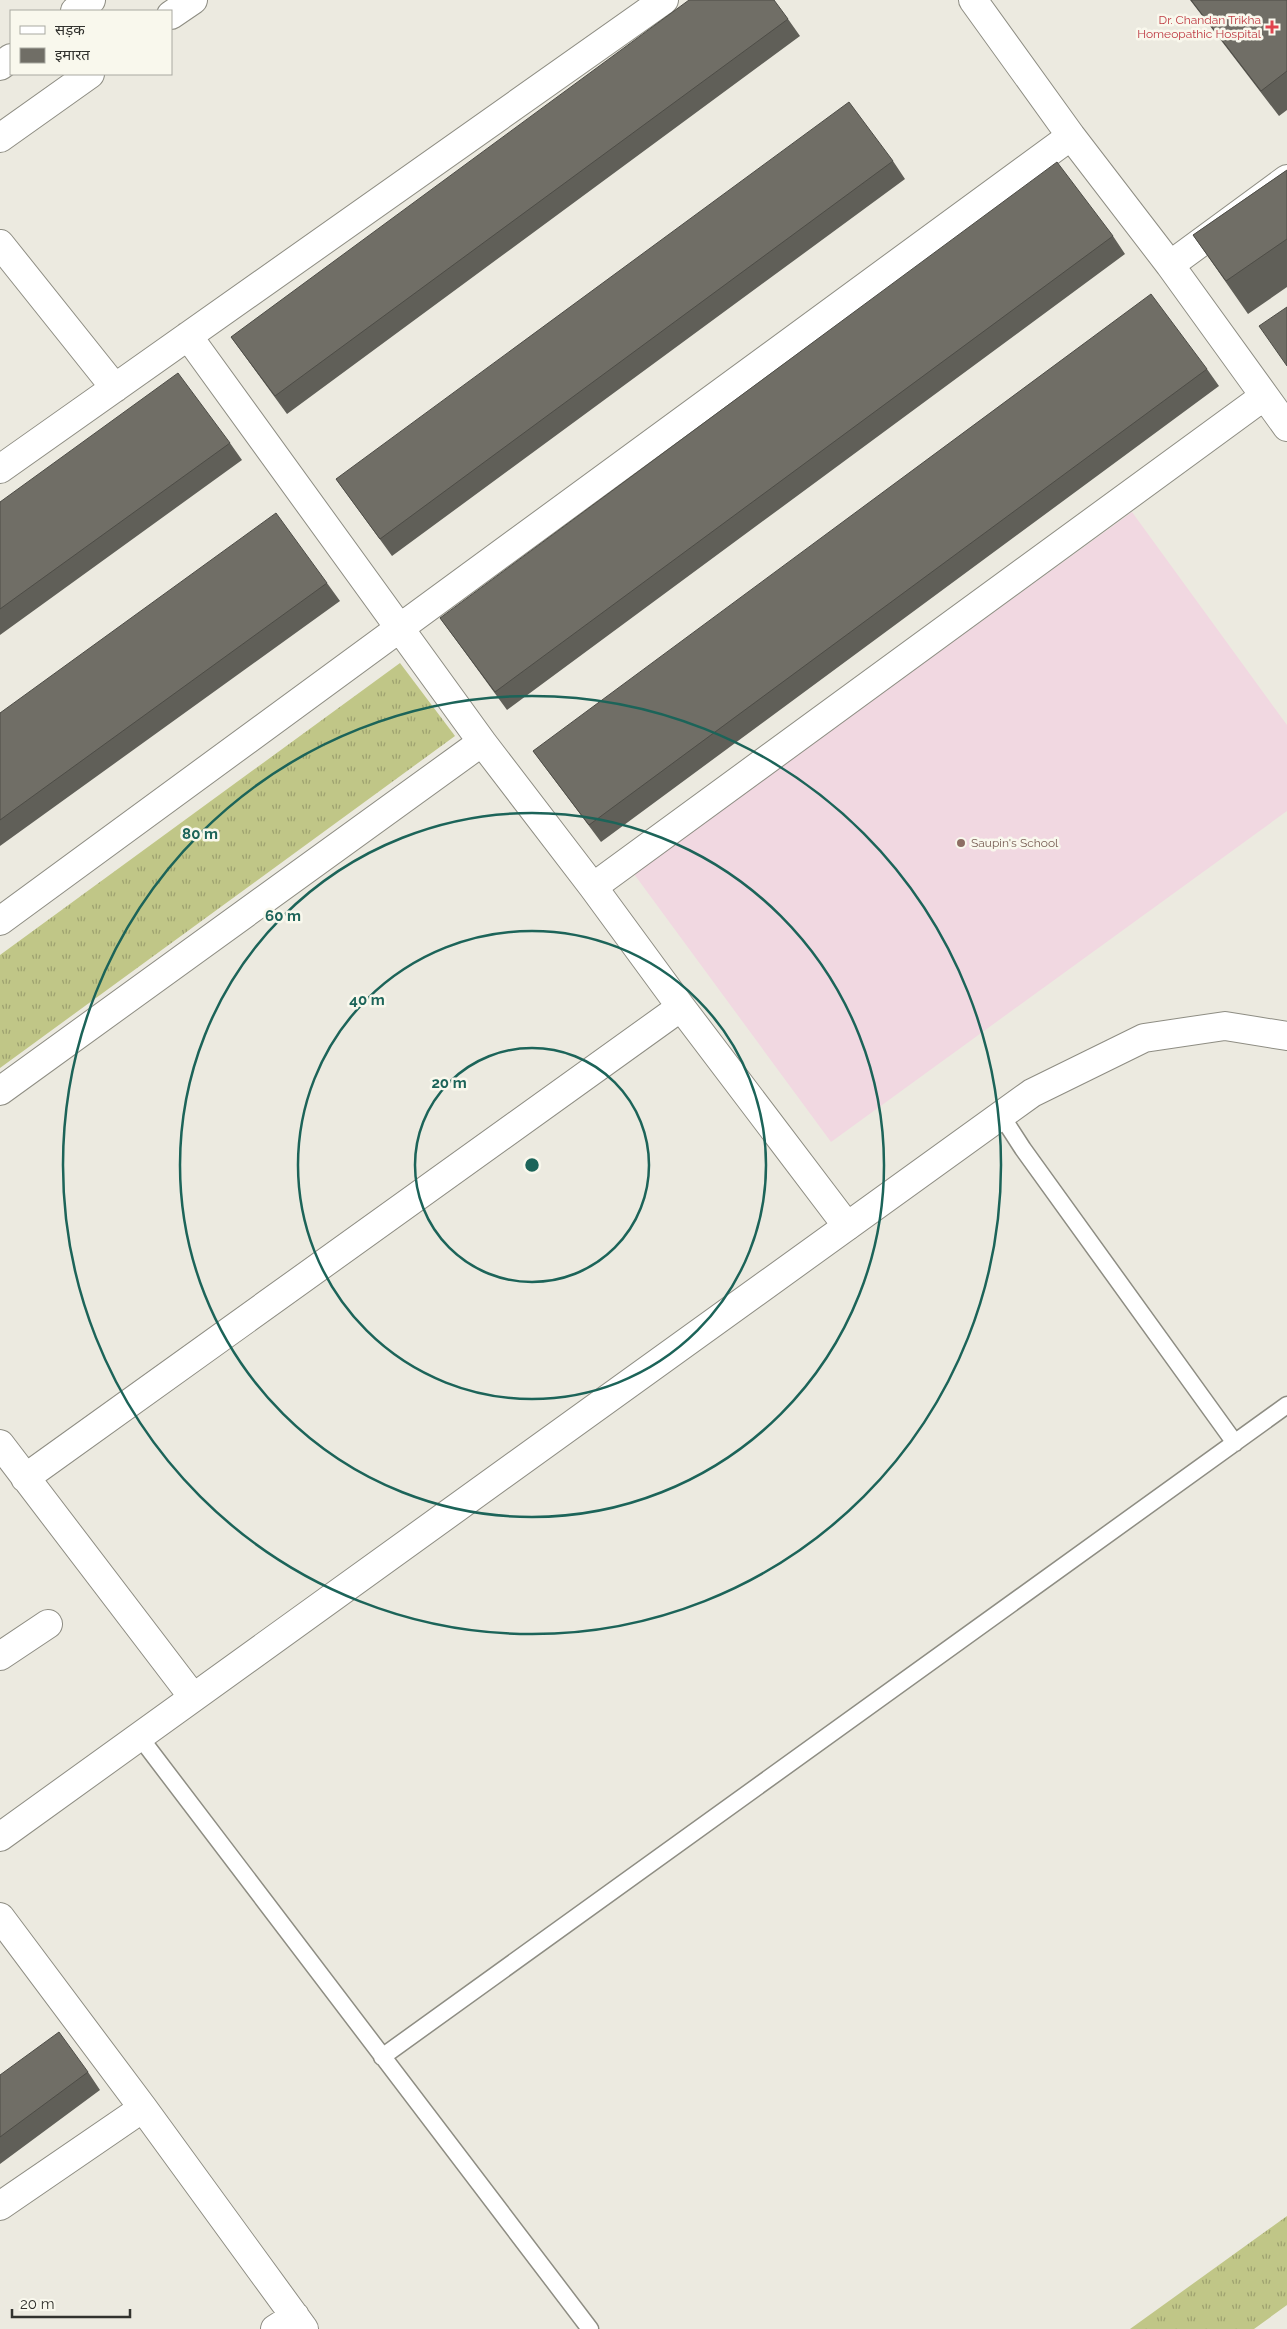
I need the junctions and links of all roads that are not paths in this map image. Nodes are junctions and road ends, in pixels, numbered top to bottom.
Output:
1 (91, 0) edge
2 (193, 0) edge
3 (664, 0) edge
4 (974, 0) edge
5 (77, 10) edge
6 (172, 15) edge
7 (89, 75) edge
8 (1072, 136) junction
9 (0, 138) edge
10 (1287, 179) edge
11 (0, 244) edge
12 (1170, 265) junction
13 (188, 336) junction
14 (114, 388) junction
15 (1263, 397) junction
16 (1287, 427) edge
17 (0, 469) edge
18 (400, 628) junction
19 (482, 742) junction
20 (593, 887) junction
21 (0, 922) edge
22 (681, 1007) junction
23 (1287, 1036) edge
24 (0, 1092) edge
25 (1001, 1115) junction
26 (847, 1226) junction
27 (1287, 1405) edge
28 (1235, 1443) junction
29 (0, 1444) edge
30 (25, 1478) junction
31 (48, 1624) dead end
32 (0, 1656) edge
33 (193, 1697) junction
34 (139, 1736) junction
35 (0, 1836) edge
36 (0, 1917) edge
37 (382, 2057) junction
38 (143, 2108) junction
39 (0, 2206) edge
40 (291, 2325) edge
41 (590, 2329) edge

1 - 5 street
2 - 6 street
3 - 13 street
4 - 8 street
7 - 9 street
8 - 12 street
8 - 18 street
10 - 12 street
11 - 14 street
12 - 15 street
13 - 14 street
13 - 18 street
14 - 17 street
15 - 16 street
15 - 20 street
18 - 19 street
18 - 21 street
19 - 20 street
19 - 24 street
20 - 22 street
22 - 26 street
22 - 30 street
23 - 25 street
25 - 26 street
25 - 28 lane
26 - 33 street
27 - 28 lane
28 - 37 lane
29 - 30 street
30 - 33 street
31 - 32 street
33 - 34 street
34 - 35 street
34 - 37 lane
36 - 38 street
37 - 41 lane
38 - 39 street
38 - 40 street

